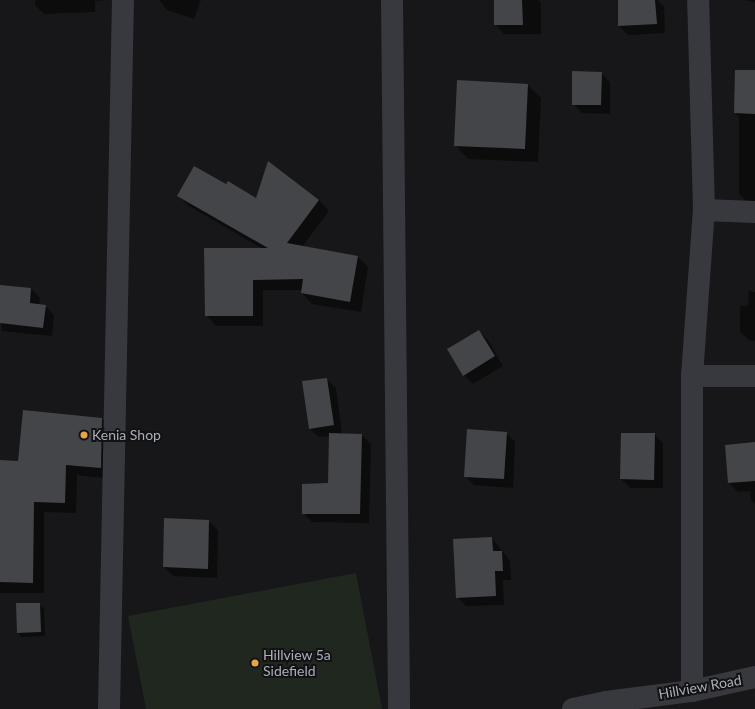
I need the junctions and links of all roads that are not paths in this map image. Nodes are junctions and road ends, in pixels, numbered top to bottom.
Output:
1 (123, 0) edge
2 (392, 0) edge
3 (698, 0) edge
4 (704, 210) junction
5 (755, 212) edge
6 (692, 376) junction
7 (755, 376) edge
8 (755, 677) edge
9 (692, 691) junction
10 (607, 706) edge
11 (109, 709) edge
12 (399, 709) edge
13 (573, 709) edge

1 - 11 street
2 - 12 street
3 - 4 street
4 - 5 street
4 - 6 street
6 - 7 street
6 - 9 street
8 - 9 street, Hillview Road
9 - 10 street, Hillview Road
10 - 13 street, Hillview Road

